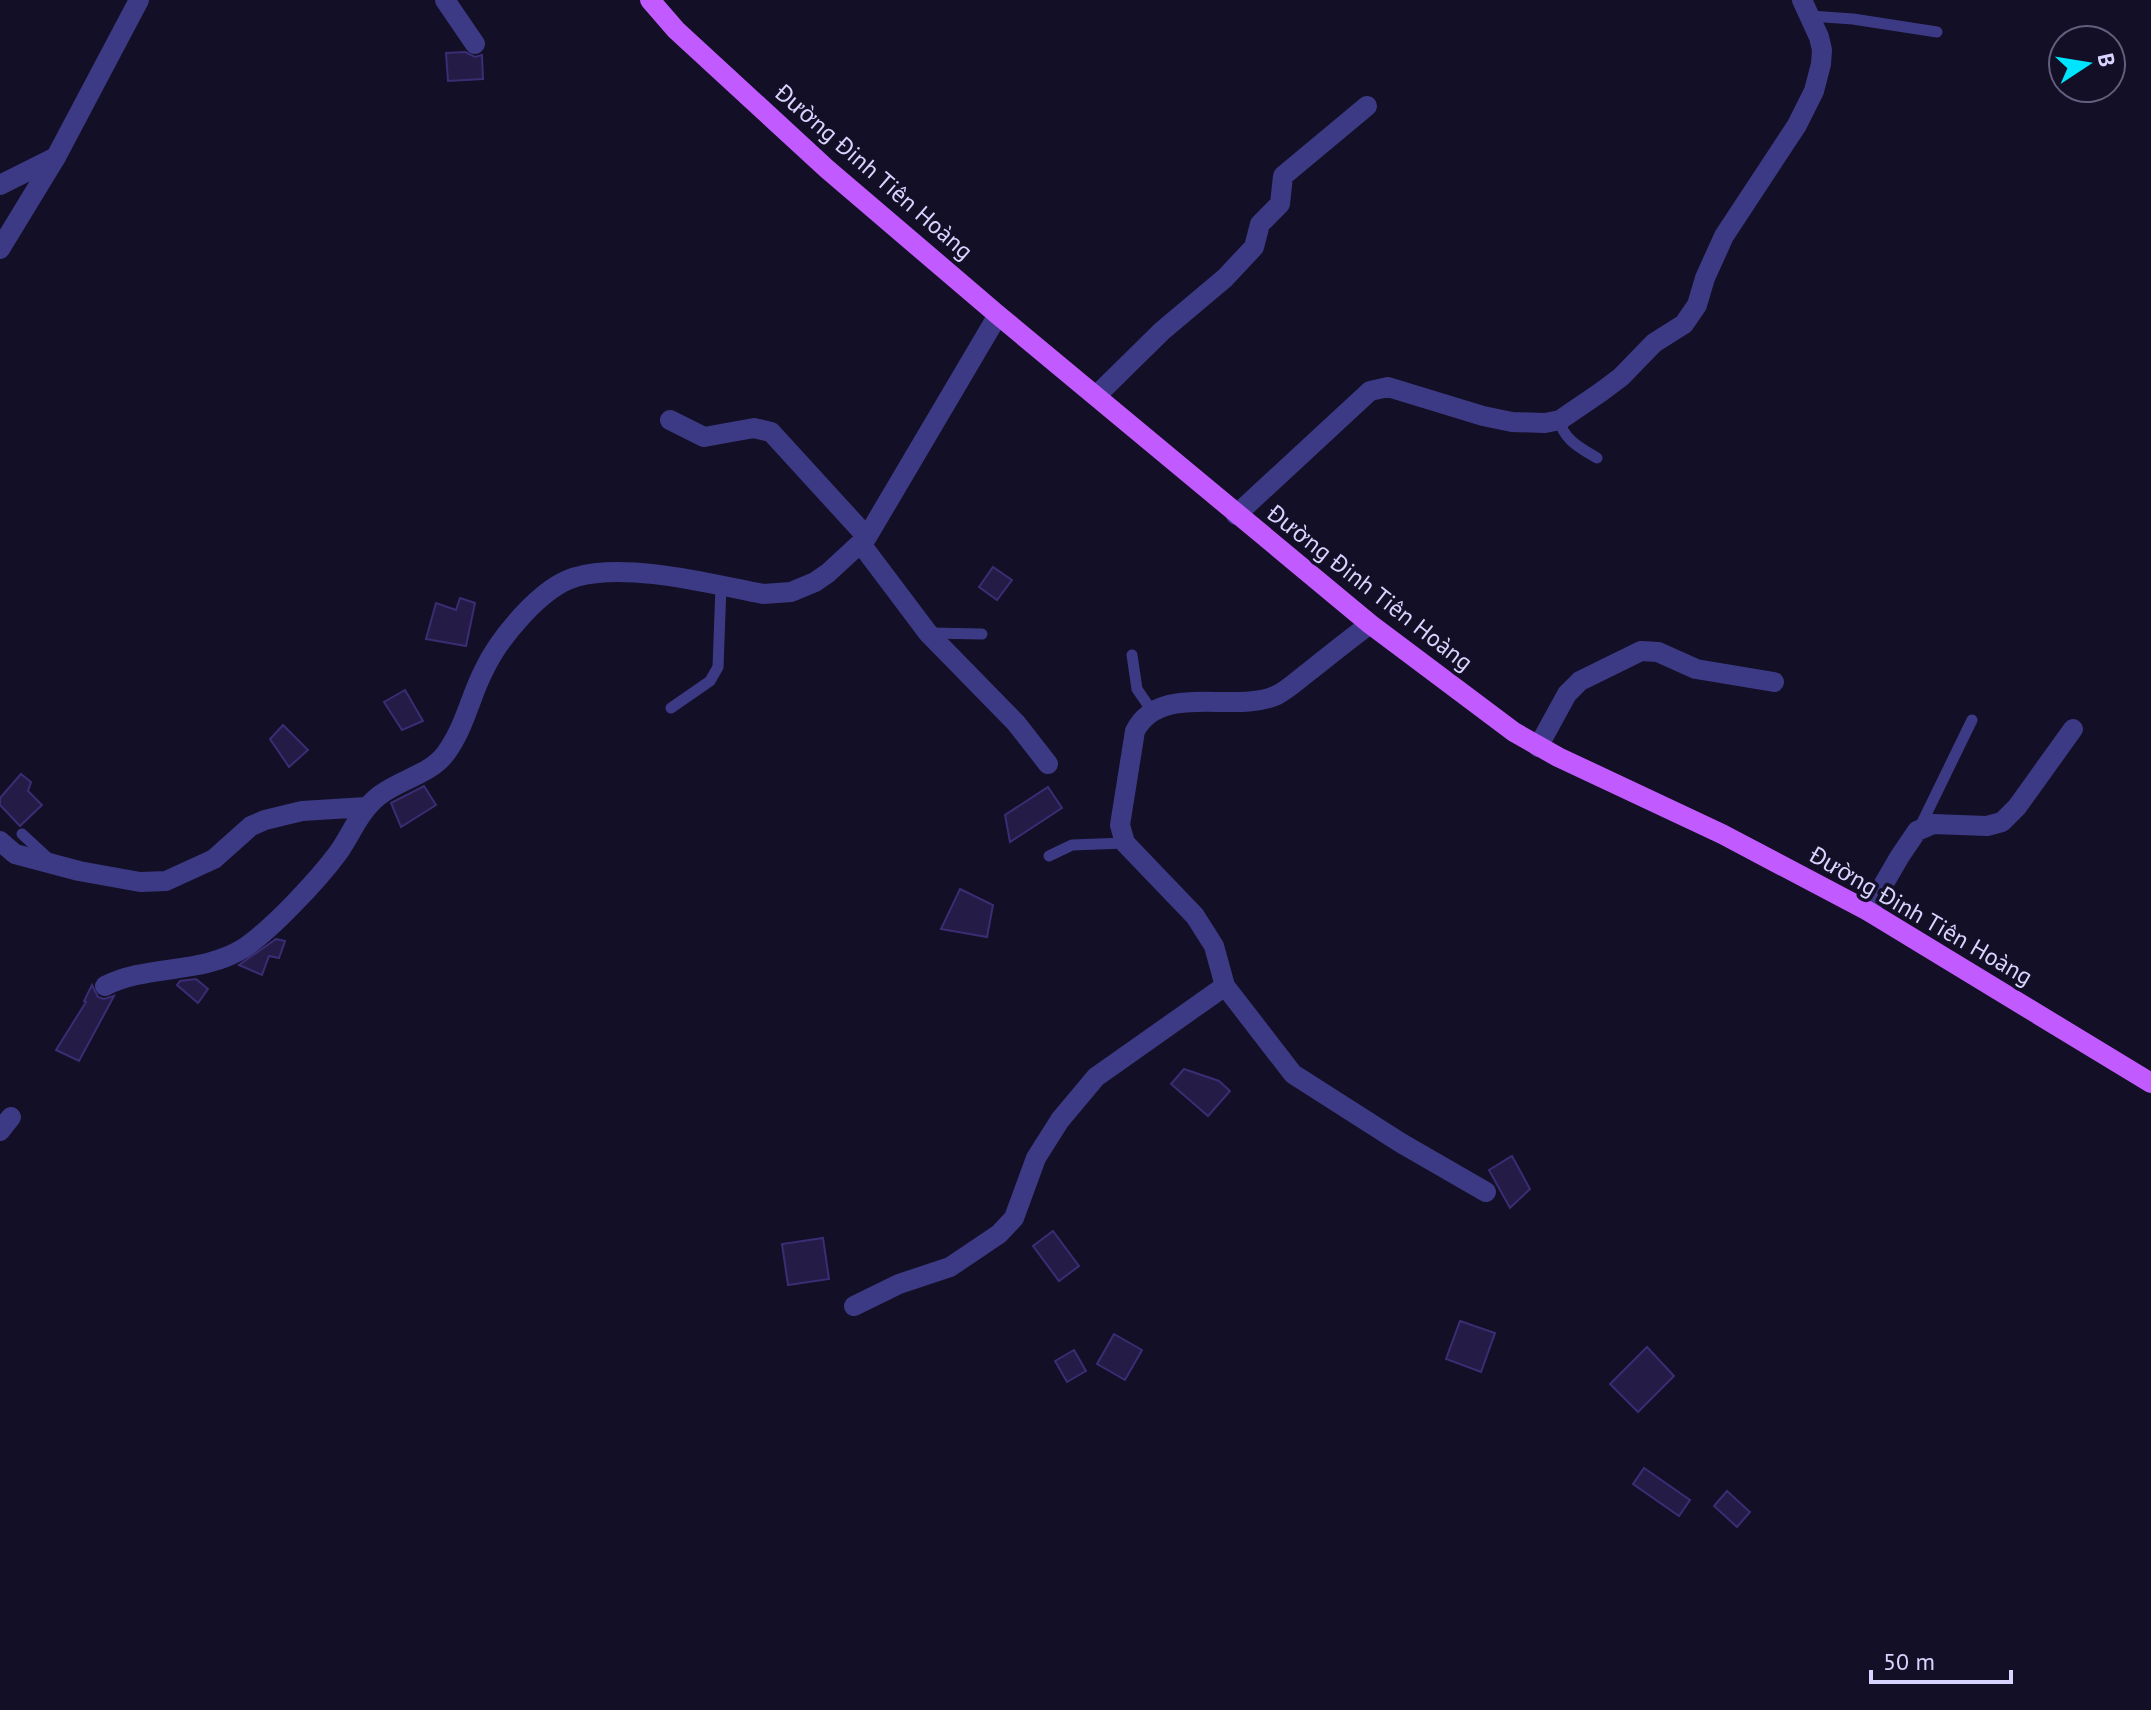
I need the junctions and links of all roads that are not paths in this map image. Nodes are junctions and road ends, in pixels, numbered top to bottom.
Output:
1 (139, 0) edge
2 (445, 0) edge
3 (650, 0) edge
4 (1806, 8) edge
5 (1937, 32) dead end
6 (475, 44) dead end
7 (1367, 106) dead end
8 (56, 157) junction
9 (0, 185) edge
10 (0, 249) edge
11 (998, 315) junction
12 (1097, 395) junction
13 (670, 420) dead end
14 (1560, 420) junction
15 (1597, 458) dead end
16 (1236, 515) junction
17 (864, 540) junction
18 (721, 586) junction
19 (1370, 624) junction
20 (928, 633) junction
21 (982, 634) dead end
22 (1132, 655) dead end
23 (1774, 682) dead end
24 (671, 708) dead end
25 (1152, 711) junction
26 (1972, 720) dead end
27 (2073, 729) dead end
28 (1538, 747) junction
29 (1048, 764) dead end
30 (366, 807) junction
31 (1917, 831) junction
32 (1125, 843) junction
33 (9, 846) edge
34 (1049, 856) dead end
35 (1868, 911) junction
36 (105, 986) dead end
37 (1225, 986) junction
38 (2151, 1083) edge
39 (1486, 1192) dead end
40 (854, 1306) dead end

1 - 8 street
2 - 6 street
3 - 11 main road, Đường Đinh Tiên Hoàng
4 - 5 lane
4 - 14 street
7 - 12 street
8 - 9 street
8 - 10 street
11 - 12 main road, Đường Đinh Tiên Hoàng
11 - 17 street
12 - 16 main road, Đường Đinh Tiên Hoàng
13 - 17 street
14 - 15 lane
14 - 16 street
16 - 19 main road, Đường Đinh Tiên Hoàng
17 - 18 street
17 - 20 street
18 - 24 lane
18 - 30 street
19 - 25 street
19 - 28 main road, Đường Đinh Tiên Hoàng
20 - 21 lane
20 - 29 street
22 - 25 lane
23 - 28 street
25 - 32 street
26 - 31 lane
27 - 31 street
28 - 35 main road, Đường Đinh Tiên Hoàng
30 - 33 street
30 - 36 street
31 - 35 street
32 - 34 lane
32 - 37 street
35 - 38 main road, Đường Đinh Tiên Hoàng
37 - 39 street
37 - 40 street

